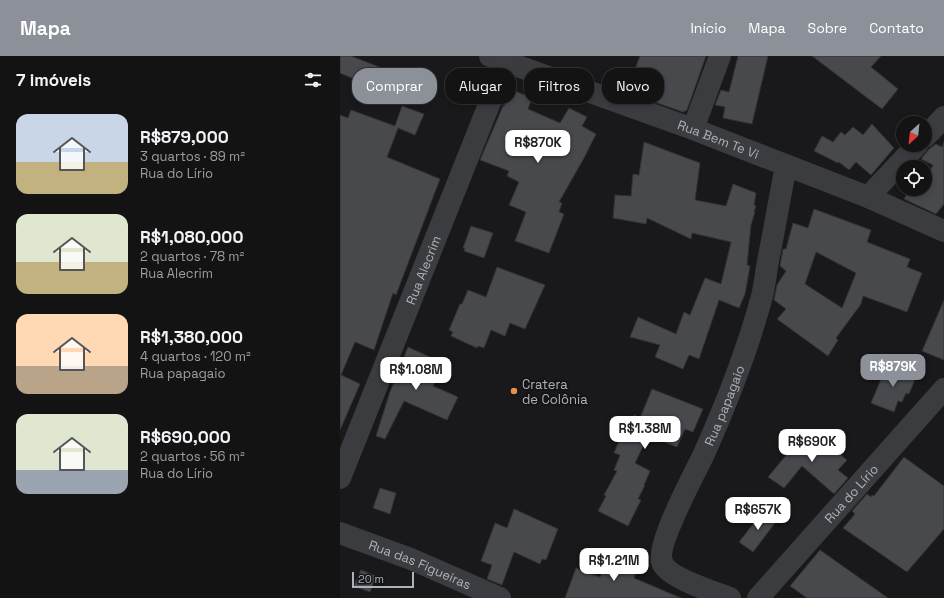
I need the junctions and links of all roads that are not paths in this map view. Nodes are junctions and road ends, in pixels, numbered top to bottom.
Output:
1 (720, 56) edge
2 (497, 58) edge
3 (944, 116) edge
4 (693, 129) junction
5 (932, 129) edge
6 (911, 152) edge
7 (786, 166) junction
8 (868, 198) junction
9 (944, 231) edge
10 (944, 389) edge
11 (340, 478) edge
12 (340, 533) edge
13 (500, 598) edge
14 (730, 598) edge
15 (758, 598) edge

1 - 4 street
2 - 4 street, Rua Bem Te Vi
2 - 11 street, Rua Alecrim
3 - 5 street
4 - 7 street, Rua Bem Te Vi
6 - 8 street
7 - 8 street, Rua Bem Te Vi
7 - 14 street, Rua papagaio
8 - 9 street, Rua Bem Te Vi
10 - 15 street, Rua do Lírio
12 - 13 street, Rua das Figueiras

